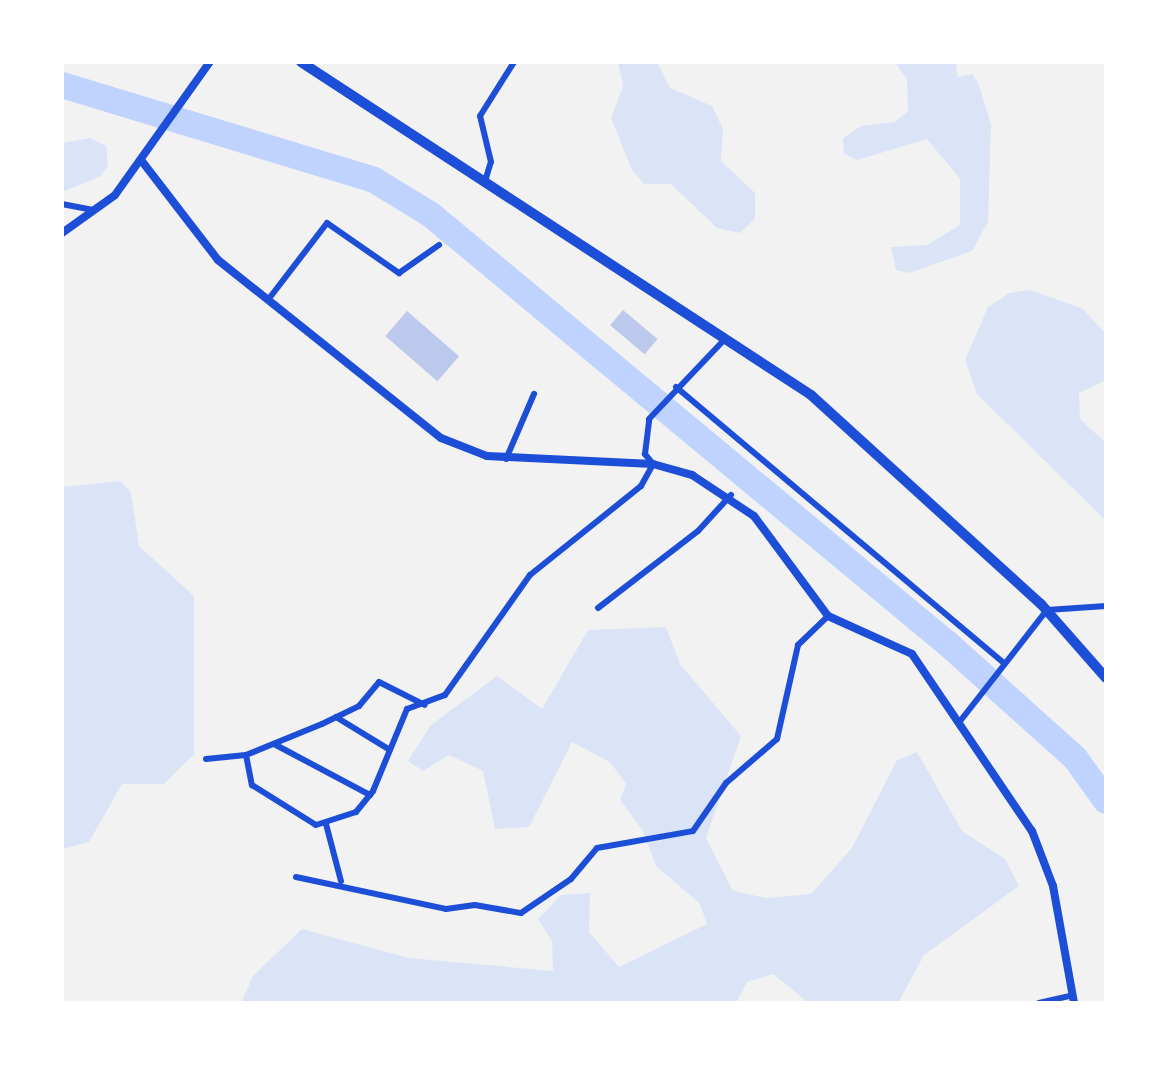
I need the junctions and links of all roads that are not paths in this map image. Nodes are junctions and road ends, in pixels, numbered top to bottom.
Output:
1 (210, 62) edge
2 (301, 62) edge
3 (514, 62) edge
4 (141, 160) junction
5 (486, 178) junction
6 (62, 204) edge
7 (100, 210) junction
8 (62, 233) edge
9 (439, 245) dead end
10 (271, 296) junction
11 (728, 336) junction
12 (674, 389) junction
13 (534, 394) dead end
14 (506, 459) junction
15 (653, 464) junction
16 (731, 495) junction
17 (1106, 606) edge
18 (598, 608) dead end
19 (1047, 610) junction
20 (828, 616) junction
21 (1003, 665) junction
22 (1106, 678) edge
23 (425, 705) junction
24 (336, 717) junction
25 (961, 720) junction
26 (274, 744) junction
27 (390, 750) junction
28 (246, 755) junction
29 (206, 759) dead end
30 (370, 795) junction
31 (326, 824) junction
32 (296, 877) dead end
33 (341, 881) junction
34 (1073, 999) edge
35 (1039, 1003) edge

1 - 4 street
2 - 5 main road
3 - 5 street
4 - 7 street
4 - 10 street
5 - 11 main road
6 - 7 street
7 - 8 street
9 - 10 street
10 - 14 street
11 - 12 street
11 - 19 main road
12 - 15 street
12 - 21 street
13 - 14 street
14 - 15 street
15 - 16 street
15 - 23 street
16 - 18 street
16 - 20 street
17 - 19 street
19 - 21 street
19 - 22 main road
20 - 25 street
20 - 33 street
21 - 25 street
23 - 24 street
23 - 27 street
24 - 26 street
24 - 27 street
25 - 34 street
26 - 28 street
26 - 30 street
27 - 30 street
28 - 29 street
28 - 31 street
30 - 31 street
31 - 33 street
32 - 33 street
34 - 35 street

